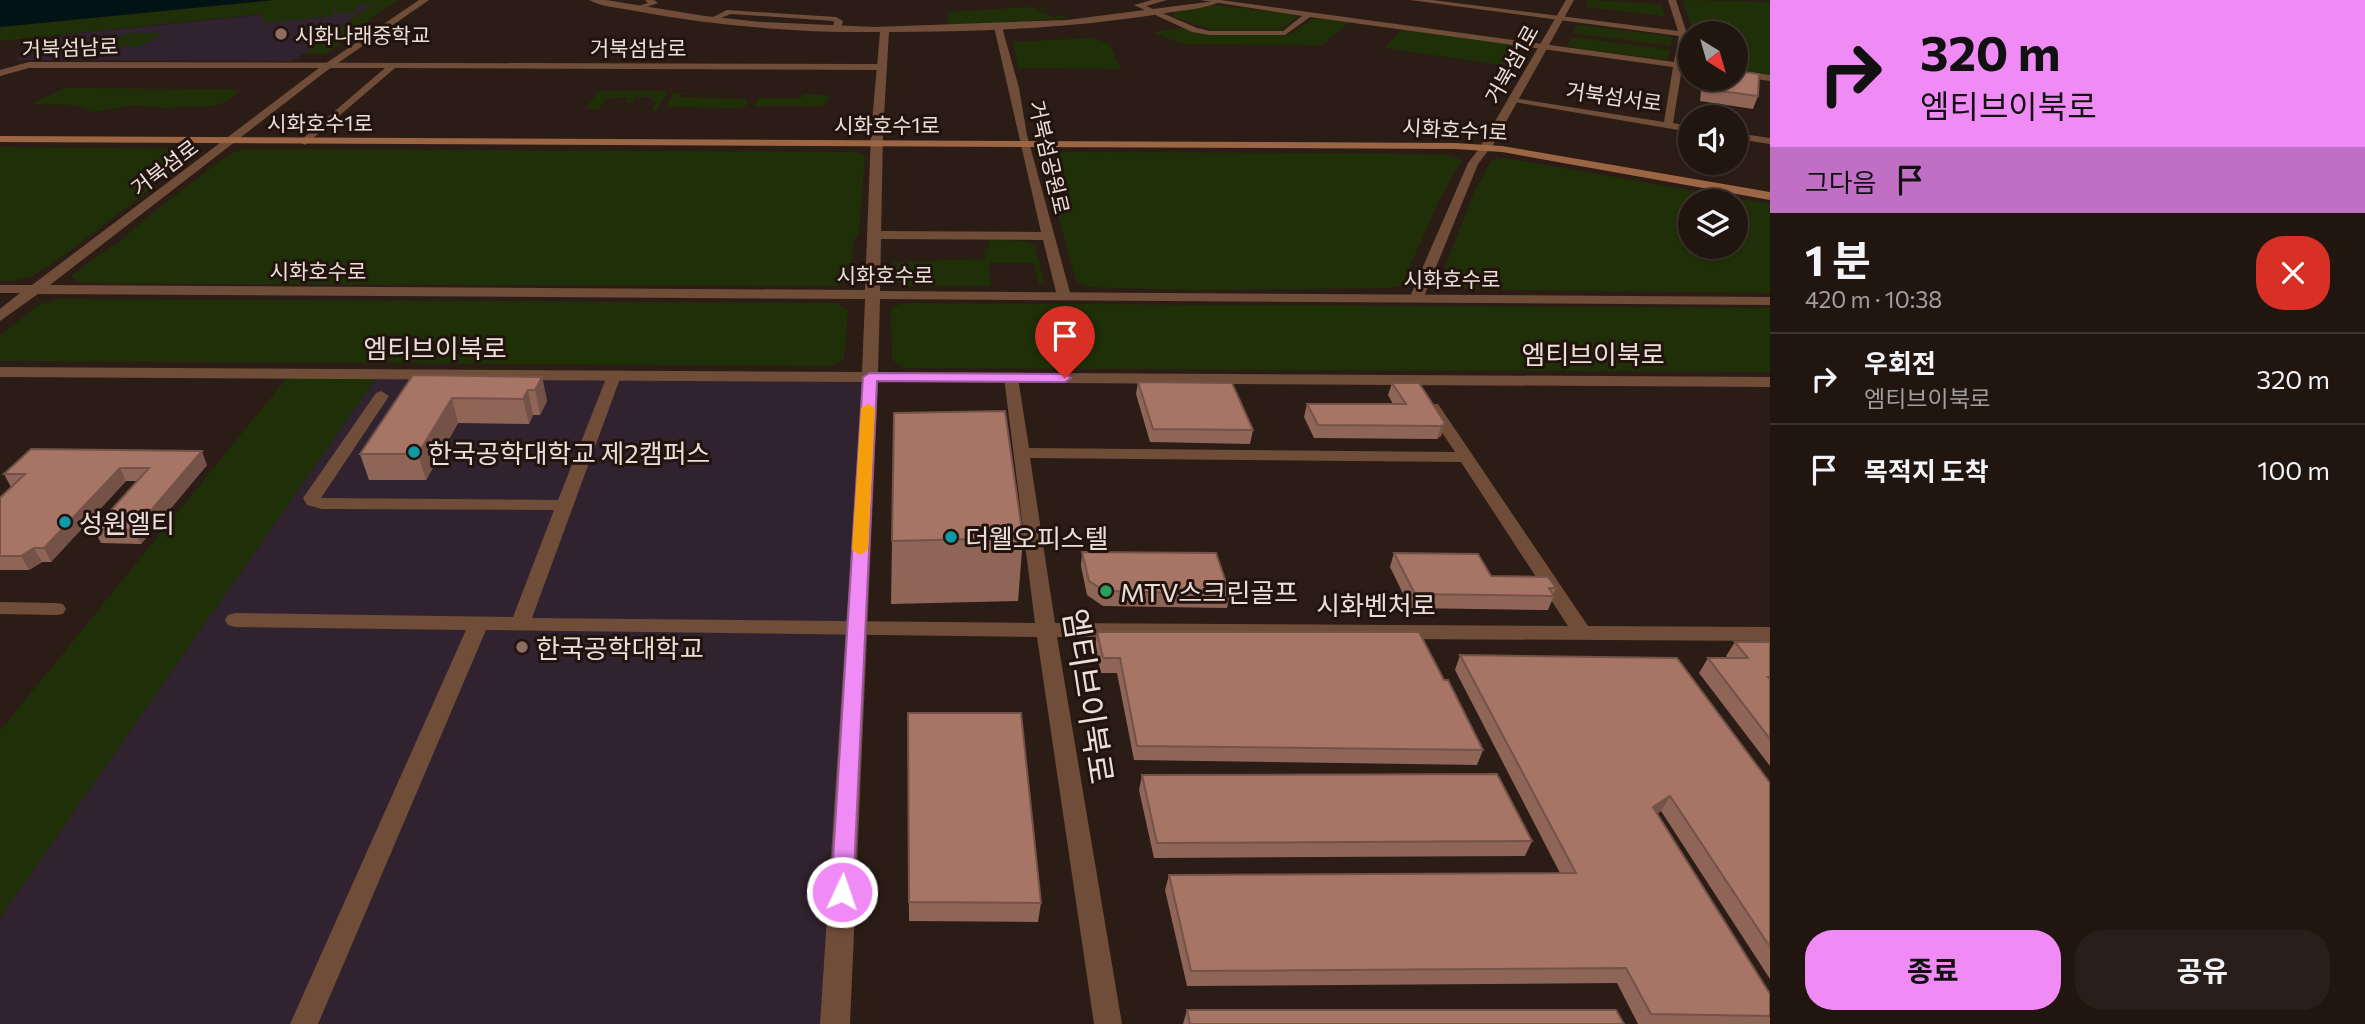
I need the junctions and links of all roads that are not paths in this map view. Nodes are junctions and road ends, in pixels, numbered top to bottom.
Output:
1 (415, 0) edge
2 (425, 0) edge
3 (593, 0) edge
4 (649, 0) edge
5 (1163, 0) edge
6 (1213, 0) edge
7 (1414, 0) edge
8 (1481, 0) edge
9 (1570, 0) edge
10 (1672, 0) edge
11 (1475, 8) junction
12 (638, 9) junction
13 (1154, 12) junction
14 (1309, 15) junction
15 (1559, 19) junction
16 (1679, 21) edge
17 (998, 27) junction
18 (885, 29) junction
19 (1678, 33) edge
20 (1542, 46) junction
21 (351, 49) junction
22 (330, 65) junction
23 (1678, 65) edge
24 (393, 66) junction
25 (882, 68) junction
26 (1678, 70) edge
27 (0, 73) edge
28 (1748, 75) edge
29 (1770, 78) edge
30 (1513, 101) junction
31 (1668, 125) junction
32 (1678, 127) edge
33 (1748, 138) edge
34 (0, 139) edge
35 (228, 141) junction
36 (1770, 141) edge
37 (305, 142) junction
38 (878, 143) junction
39 (1026, 145) junction
40 (1486, 147) junction
41 (1519, 151) junction
42 (1770, 189) edge
43 (1770, 198) edge
44 (874, 235) junction
45 (1048, 236) junction
46 (0, 289) edge
47 (36, 289) junction
48 (872, 295) junction
49 (1064, 296) junction
50 (1416, 299) junction
51 (1770, 301) edge
52 (0, 316) edge
53 (0, 372) edge
54 (614, 376) junction
55 (870, 377) junction
56 (1011, 378) junction
57 (1415, 380) junction
58 (1770, 382) edge
59 (381, 396) dead end
60 (1023, 453) junction
61 (1465, 457) junction
62 (565, 505) junction
63 (0, 608) edge
64 (56, 609) dead end
65 (235, 620) dead end
66 (479, 623) junction
67 (520, 624) junction
68 (856, 629) junction
69 (1046, 629) junction
70 (1582, 632) junction
71 (1770, 634) edge
72 (304, 1024) edge
73 (835, 1024) edge
74 (1108, 1024) edge

1 - 21 street
2 - 21 street
3 - 12 street
4 - 12 street
5 - 13 street
6 - 13 street
6 - 14 street
7 - 11 street
8 - 11 street
9 - 15 street, 거북섬1로
10 - 16 street, 거북섬서로
11 - 15 street
12 - 18 street
13 - 14 street
13 - 17 street
14 - 20 street
15 - 19 street
15 - 20 street, 거북섬1로
17 - 18 street
17 - 39 street, 거북섬공원로
18 - 25 street
20 - 23 street
20 - 30 street, 거북섬1로
21 - 22 street, 거북섬로
22 - 24 street, 거북섬남로
22 - 27 street, 거북섬남로
22 - 35 street, 거북섬로
24 - 25 street, 거북섬남로
24 - 37 street
25 - 38 street
26 - 31 street, 거북섬서로
28 - 29 street
30 - 31 street, 거북섬서로
30 - 40 street, 거북섬1로
31 - 32 street
33 - 36 street
34 - 35 main road, 시화호수1로
35 - 37 main road, 시화호수1로
35 - 47 street, 거북섬로
37 - 38 main road, 시화호수1로
38 - 39 main road, 시화호수1로
38 - 44 street
39 - 40 main road, 시화호수1로
39 - 45 street, 거북섬공원로
40 - 41 main road, 시화호수1로
40 - 50 street
41 - 42 main road
41 - 43 main road
44 - 45 street
44 - 48 street
45 - 49 street, 거북섬공원로
46 - 47 street, 시화호수로
47 - 48 street, 시화호수로
47 - 52 street, 거북섬로
48 - 49 street, 시화호수로
48 - 55 street
49 - 50 street, 시화호수로
50 - 51 street, 시화호수로
53 - 54 street, 엠티브이북로
54 - 55 street, 엠티브이북로
54 - 62 street
55 - 56 street, 엠티브이북로
55 - 68 street
56 - 57 street, 엠티브이북로
56 - 60 street, 엠티브이북로
57 - 58 street, 엠티브이북로
57 - 61 street
59 - 62 street
60 - 61 street
60 - 69 street, 엠티브이북로
61 - 70 street
62 - 67 street
63 - 64 street
65 - 66 street, 시화벤처로
66 - 67 street, 시화벤처로
66 - 72 street
67 - 68 street, 시화벤처로
68 - 69 street, 시화벤처로
68 - 73 street
69 - 70 street, 시화벤처로
69 - 74 street, 엠티브이북로
70 - 71 street, 시화벤처로

